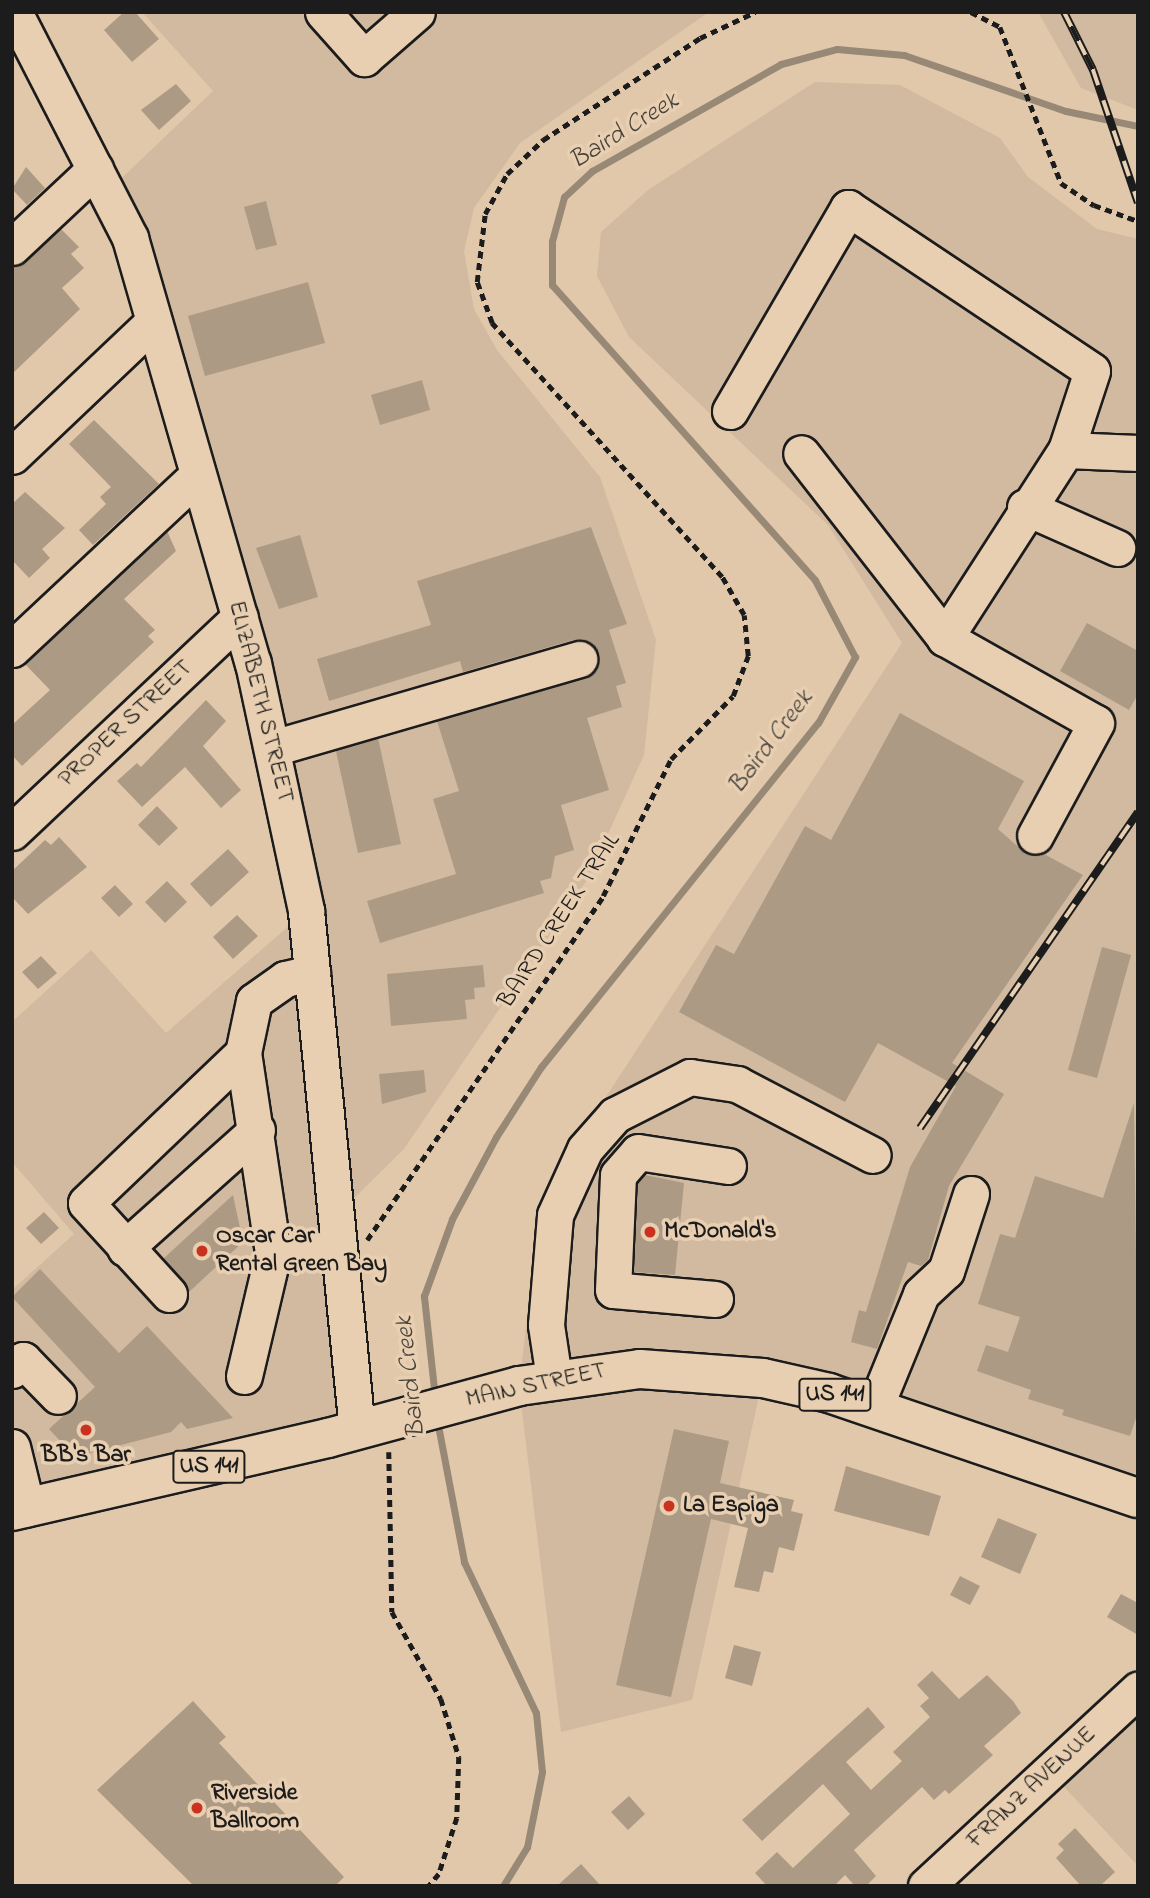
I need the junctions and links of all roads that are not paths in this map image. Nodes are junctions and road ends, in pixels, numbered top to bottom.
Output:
1 (323, 12) edge
2 (417, 12) edge
3 (16, 16) edge
4 (95, 169) junction
5 (12, 247) edge
6 (152, 323) junction
7 (730, 411) dead end
8 (1066, 450) junction
9 (801, 453) dead end
10 (1138, 453) edge
11 (12, 456) edge
12 (197, 476) junction
13 (1025, 507) junction
14 (1117, 548) dead end
15 (240, 617) junction
16 (945, 638) junction
17 (12, 649) edge
18 (579, 659) dead end
19 (273, 748) junction
20 (12, 832) edge
21 (1035, 836) dead end
22 (312, 973) junction
23 (243, 1054) junction
24 (257, 1130) junction
25 (873, 1155) dead end
26 (728, 1166) dead end
27 (971, 1194) dead end
28 (125, 1248) junction
29 (351, 1250) junction
30 (273, 1253) junction
31 (169, 1294) dead end
32 (715, 1299) dead end
33 (16, 1360) edge
34 (244, 1376) dead end
35 (554, 1378) junction
36 (58, 1396) dead end
37 (875, 1407) junction
38 (382, 1423) junction
39 (12, 1447) edge
40 (1138, 1498) edge
41 (20, 1509) edge
42 (1138, 1690) edge
43 (926, 1886) edge

1 - 2 street
3 - 4 street, ELIZABETH STREET
4 - 5 street
4 - 6 street, ELIZABETH STREET
6 - 11 street
6 - 12 street, ELIZABETH STREET
7 - 8 street
8 - 10 street
8 - 13 street
9 - 16 street
12 - 15 street, ELIZABETH STREET
12 - 17 street
13 - 14 street
13 - 16 street
15 - 19 street, ELIZABETH STREET
15 - 20 street, PROPER STREET
16 - 21 street
18 - 19 street
19 - 22 street, ELIZABETH STREET
22 - 23 street
22 - 29 street, ELIZABETH STREET
23 - 24 street
23 - 28 street
24 - 28 street
24 - 30 street
25 - 35 street
26 - 32 street
27 - 37 street
28 - 31 street
29 - 30 street
29 - 38 street, ELIZABETH STREET
30 - 34 street
33 - 36 street
35 - 37 main road, MAIN STREET / US 141
35 - 38 main road, MAIN STREET / US 141
37 - 40 main road, MAIN STREET / US 141
38 - 41 main road, MAIN STREET / US 141
39 - 41 street
42 - 43 street, FRANZ AVENUE

